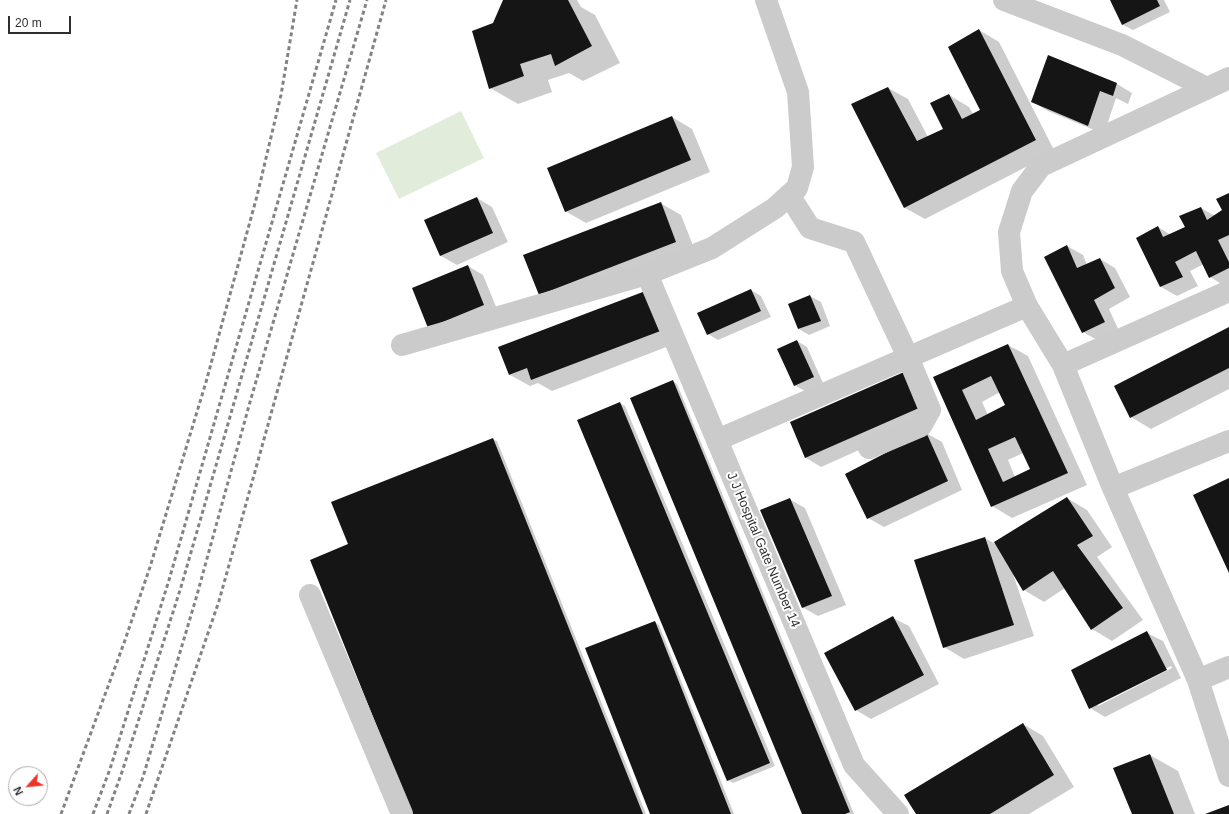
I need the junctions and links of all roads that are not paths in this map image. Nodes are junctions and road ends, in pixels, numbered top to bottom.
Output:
1 (766, 0) edge
2 (1004, 0) edge
3 (1229, 78) edge
4 (1208, 88) junction
5 (789, 195) junction
6 (648, 274) junction
7 (1229, 291) edge
8 (1027, 306) junction
9 (402, 345) dead end
10 (908, 357) junction
11 (1063, 365) junction
12 (716, 440) junction
13 (1229, 441) edge
14 (868, 448) dead end
15 (1113, 488) junction
16 (310, 595) dead end
17 (1229, 667) edge
18 (1198, 680) junction
19 (1229, 776) edge
20 (402, 814) edge
21 (898, 814) edge

1 - 5 lane
2 - 4 lane
3 - 4 lane
4 - 8 lane
5 - 6 lane
5 - 10 lane
6 - 9 lane
6 - 12 lane, J J Hospital Gate Number 14
7 - 11 lane
8 - 10 lane
8 - 11 lane
10 - 12 lane
10 - 14 lane
11 - 15 lane
12 - 21 lane, J J Hospital Gate Number 14
13 - 15 lane
15 - 18 lane
16 - 20 lane
17 - 18 lane
18 - 19 lane

